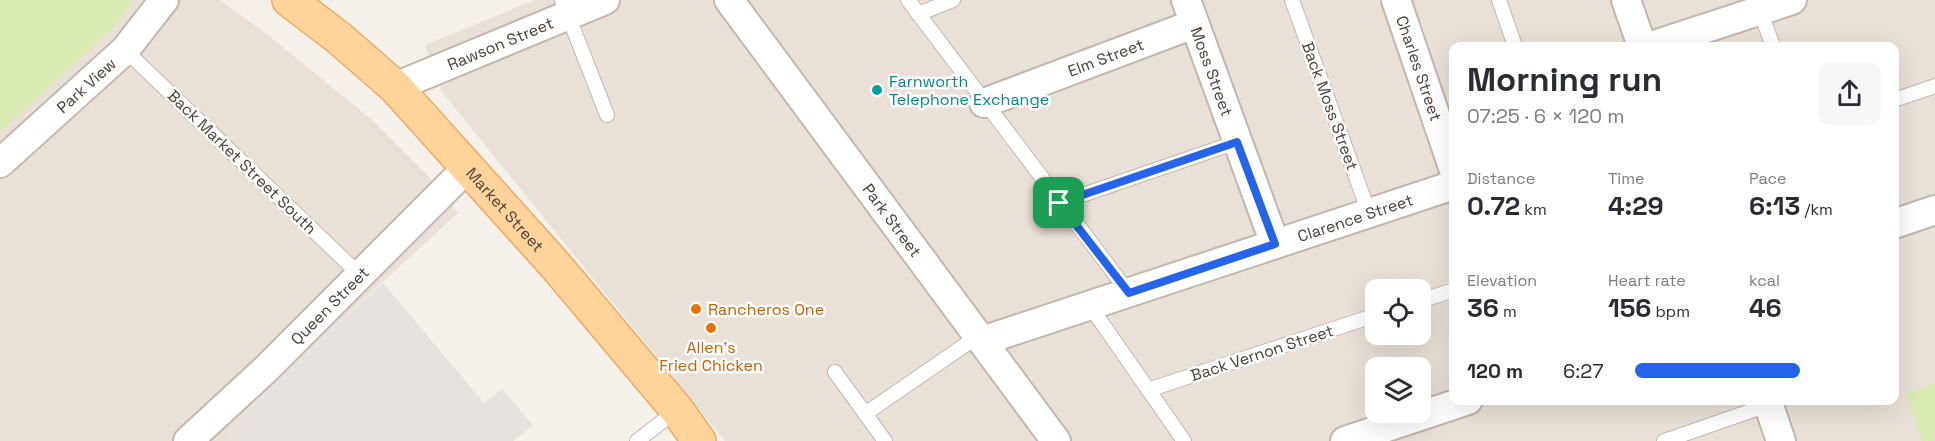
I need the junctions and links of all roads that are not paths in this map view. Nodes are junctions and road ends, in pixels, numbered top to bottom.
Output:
1 (164, 0) edge
2 (289, 0) edge
3 (605, 0) edge
4 (729, 0) edge
5 (908, 0) edge
6 (953, 0) edge
7 (1292, 0) edge
8 (1396, 0) edge
9 (1499, 0) edge
10 (1626, 0) edge
11 (1792, 0) edge
12 (565, 8) edge
13 (1760, 11) junction
14 (1190, 12) edge
15 (918, 14) junction
16 (1514, 42) edge
17 (1641, 42) edge
18 (1663, 42) edge
19 (1772, 42) edge
20 (125, 50) junction
21 (1935, 86) edge
22 (395, 87) junction
23 (1899, 97) edge
24 (984, 103) junction
25 (608, 115) dead end
26 (1237, 142) junction
27 (1449, 155) edge
28 (0, 163) edge
29 (468, 167) junction
30 (1449, 187) edge
31 (1059, 203) junction
32 (1935, 210) edge
33 (1368, 213) junction
34 (1899, 222) edge
35 (1275, 244) junction
36 (359, 274) junction
37 (1449, 292) edge
38 (1129, 293) junction
39 (1431, 297) edge
40 (1090, 306) junction
41 (1365, 319) edge
42 (980, 339) junction
43 (835, 372) dead end
44 (1148, 390) junction
45 (1453, 405) edge
46 (1762, 405) edge
47 (1768, 405) edge
48 (677, 410) junction
49 (865, 414) junction
50 (188, 441) edge
51 (637, 441) edge
52 (699, 441) edge
53 (885, 441) edge
54 (1056, 441) edge
55 (1184, 441) edge
56 (1345, 441) edge
57 (1664, 441) edge
58 (1781, 441) edge

1 - 20 street, Park View
2 - 22 main road, Market Street
3 - 12 street, Rawson Street
4 - 42 street, Park Street
5 - 15 lane
6 - 15 lane
7 - 33 lane, Back Moss Street
8 - 27 street, Charles Street
9 - 16 lane
10 - 17 street
11 - 13 street
12 - 22 street, Rawson Street
12 - 25 lane
13 - 18 street
13 - 19 lane
14 - 24 street, Elm Street
14 - 26 street, Moss Street
15 - 24 lane
20 - 28 street, Park View
20 - 36 lane, Back Market Street South
21 - 23 lane
22 - 29 main road, Market Street
24 - 31 lane
26 - 31 lane
26 - 35 street, Moss Street
29 - 36 street, Queen Street
29 - 48 main road, Market Street
30 - 33 street, Clarence Street
31 - 38 lane
32 - 34 street
33 - 35 street, Clarence Street
35 - 38 street, Clarence Street
36 - 50 street, Queen Street
37 - 39 lane
38 - 40 street, Clarence Street
40 - 42 street, Clarence Street
40 - 44 lane
41 - 44 lane, Back Vernon Street
42 - 49 lane
42 - 54 street, Park Street
43 - 49 lane
44 - 55 lane
45 - 56 street
46 - 57 lane
47 - 58 street
48 - 51 lane
48 - 52 main road, Market Street
49 - 53 lane

